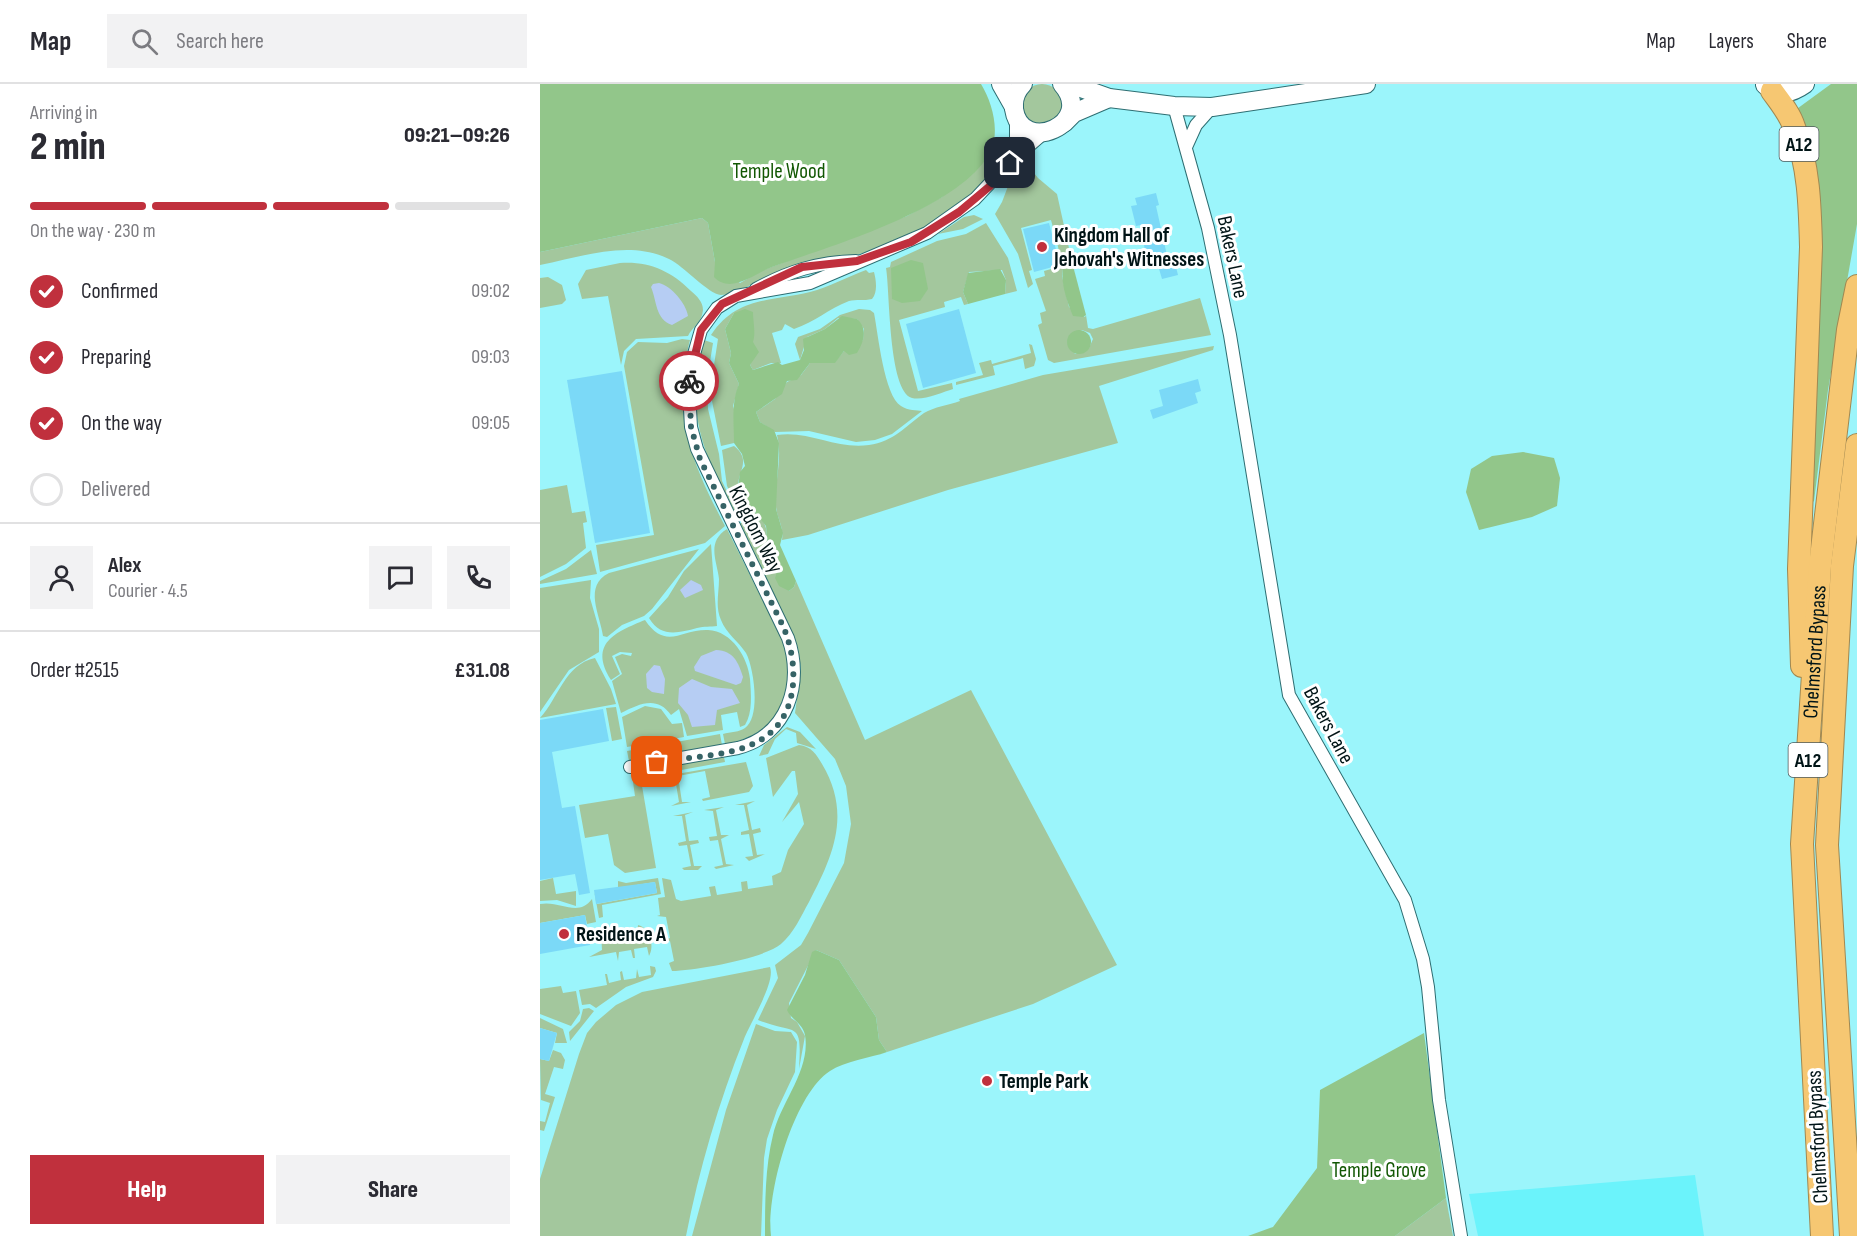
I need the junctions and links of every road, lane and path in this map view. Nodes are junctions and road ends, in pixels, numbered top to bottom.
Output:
1 (1001, 84) edge
2 (1023, 84) edge
3 (1062, 84) edge
4 (1070, 84) edge
5 (1366, 84) edge
6 (1804, 84) edge
7 (1768, 87) edge
8 (1109, 98) junction
9 (1174, 106) junction
10 (1212, 107) junction
11 (1015, 111) junction
12 (1064, 123) junction
13 (1044, 133) junction
14 (1185, 147) junction
15 (1010, 163) junction
16 (857, 261) junction
17 (1857, 286) edge
18 (752, 291) junction
19 (1857, 445) edge
20 (1857, 564) edge
21 (1808, 755) junction
22 (1831, 757) junction
23 (630, 767) dead end
24 (1461, 1236) edge
25 (1822, 1236) edge
26 (1851, 1236) edge

1 - 11 main road
2 - 11 main road
3 - 12 main road
4 - 8 main road
5 - 10 main road
6 - 7 main road
7 - 21 highway, A12
8 - 9 main road
8 - 12 main road
9 - 10 main road
9 - 14 street, Bakers Lane
10 - 14 street
11 - 13 main road
11 - 15 street
12 - 13 main road
13 - 15 street, Kingdom Way
14 - 24 street, Bakers Lane
15 - 16 street, Kingdom Way
16 - 18 street, Kingdom Way
16 - 18 street, Kingdom Way
17 - 21 highway, Chelmsford Bypass / A12
18 - 23 street, Kingdom Way
19 - 22 highway, Chelmsford Bypass / A12
20 - 22 highway, A12
21 - 25 highway, Chelmsford Bypass / A12
22 - 26 highway, Chelmsford Bypass / A12

